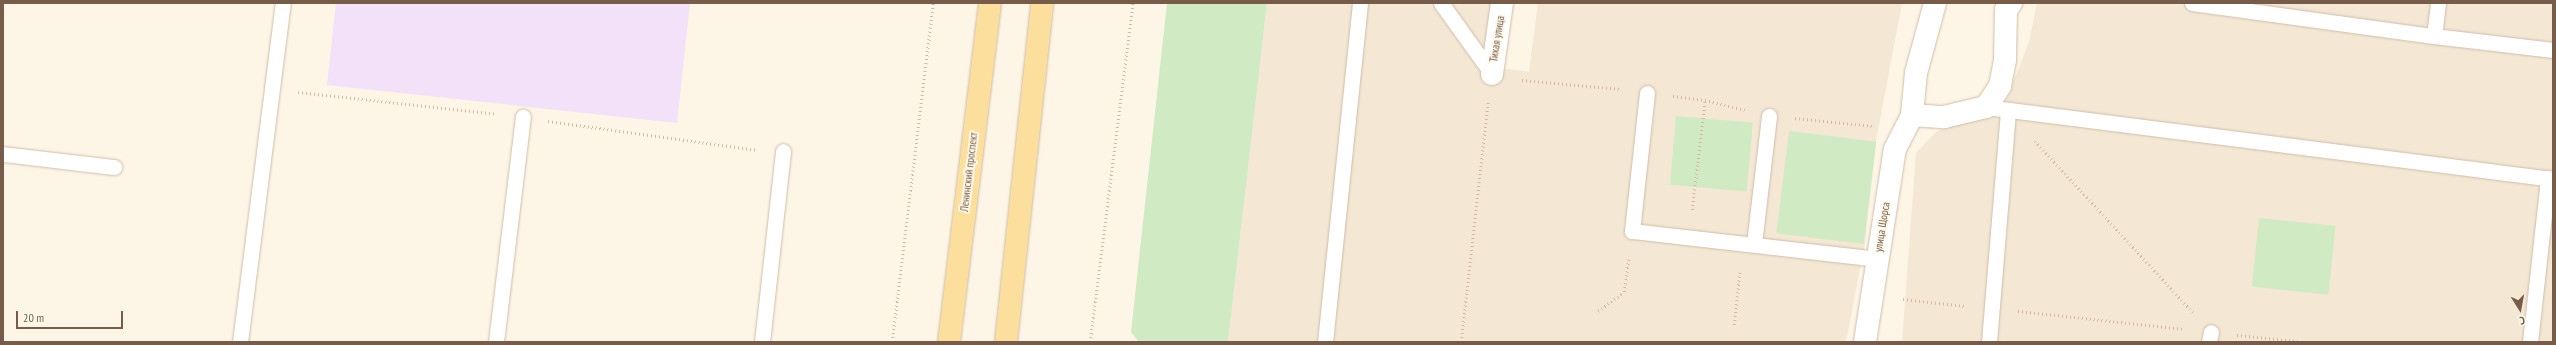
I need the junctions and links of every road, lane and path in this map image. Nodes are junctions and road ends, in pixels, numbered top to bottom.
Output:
1 (283, 3) edge
2 (932, 3) edge
3 (990, 3) edge
4 (1042, 3) edge
5 (1133, 3) edge
6 (1360, 3) edge
7 (1441, 3) edge
8 (1502, 3) edge
9 (1935, 3) edge
10 (2011, 3) edge
11 (2192, 3) edge
12 (2438, 3) edge
13 (2434, 36) junction
14 (2553, 50) edge
15 (1492, 74) junction
16 (1647, 93) junction
17 (1705, 100) junction
18 (1986, 107) junction
19 (2008, 111) junction
20 (1769, 116) junction
21 (523, 118) dead end
22 (1908, 123) junction
23 (783, 151) dead end
24 (3, 154) edge
25 (114, 167) dead end
26 (2550, 178) edge
27 (1632, 231) junction
28 (1689, 237) junction
29 (1748, 244) junction
30 (1877, 259) junction
31 (1874, 296) junction
32 (1993, 308) junction
33 (1598, 311) dead end
34 (1734, 325) dead end
35 (2210, 337) edge
36 (240, 342) edge
37 (496, 342) edge
38 (762, 342) edge
39 (892, 342) edge
40 (949, 342) edge
41 (1006, 342) edge
42 (1090, 342) edge
43 (1325, 342) edge
44 (1461, 342) edge
45 (1865, 342) edge
46 (1989, 342) edge
47 (2304, 342) edge
48 (2530, 342) edge

1 - 36 lane
2 - 39 path
3 - 40 main road, Ленинский проспект
4 - 41 main road
5 - 42 path
6 - 43 lane
7 - 15 lane
8 - 15 street, Тихая улица
9 - 22 street
10 - 18 street
11 - 13 lane
12 - 13 lane
13 - 14 lane
15 - 16 path
15 - 44 path
16 - 17 path
16 - 27 lane
17 - 20 path
17 - 28 path
18 - 19 lane
18 - 22 street
19 - 26 lane
19 - 32 lane
19 - 35 path
20 - 22 path
20 - 29 lane
21 - 37 lane
22 - 30 street, улица Щорса
23 - 38 lane
24 - 25 lane
26 - 48 lane
27 - 28 lane
27 - 33 path
28 - 29 lane
29 - 30 lane
29 - 34 path
30 - 31 street, улица Щорса
31 - 32 path
31 - 45 street, улица Щорса
32 - 35 path
32 - 46 lane
35 - 47 path

